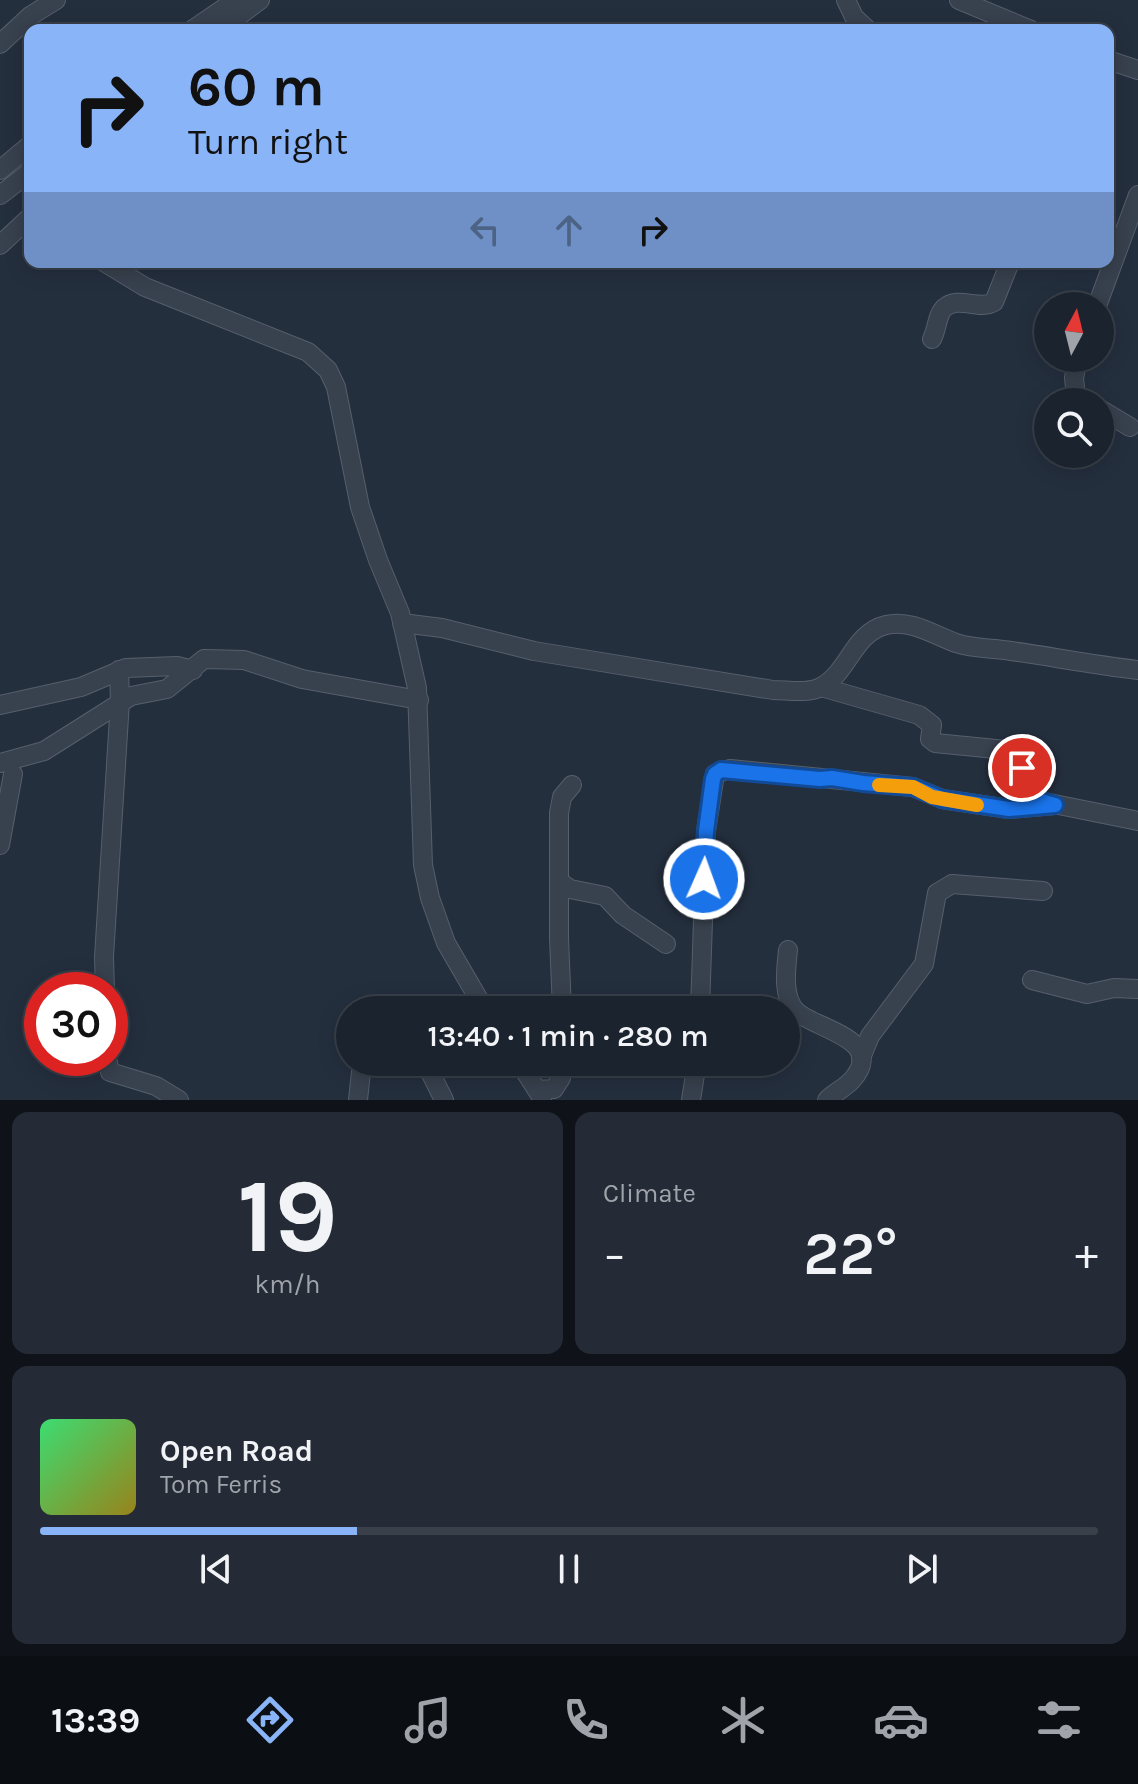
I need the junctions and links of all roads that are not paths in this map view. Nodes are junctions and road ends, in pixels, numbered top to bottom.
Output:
1 (56, 0) edge
2 (236, 0) edge
3 (260, 0) edge
4 (846, 0) edge
5 (959, 0) edge
6 (201, 24) edge
7 (228, 24) edge
8 (862, 24) edge
9 (1017, 24) edge
10 (0, 44) edge
11 (1114, 62) edge
12 (1138, 70) edge
13 (24, 150) edge
14 (0, 170) edge
15 (24, 177) edge
16 (0, 195) edge
17 (1138, 195) edge
18 (24, 223) edge
19 (0, 245) edge
20 (1114, 260) edge
21 (114, 268) edge
22 (1008, 268) edge
23 (1111, 268) edge
24 (1102, 292) edge
25 (932, 339) dead end
26 (1114, 417) edge
27 (1130, 427) dead end
28 (402, 623) junction
29 (119, 670) junction
30 (193, 670) junction
31 (1138, 670) edge
32 (821, 687) junction
33 (419, 700) junction
34 (120, 701) junction
35 (2, 702) edge
36 (4, 773) edge
37 (572, 785) dead end
38 (1055, 805) junction
39 (1138, 821) edge
40 (0, 845) edge
41 (559, 881) junction
42 (1043, 891) dead end
43 (666, 944) dead end
44 (788, 950) dead end
45 (104, 972) edge
46 (1032, 980) dead end
47 (1138, 989) edge
48 (477, 996) edge
49 (562, 996) edge
50 (700, 996) edge
51 (861, 1058) junction
52 (123, 1076) edge
53 (361, 1076) edge
54 (432, 1076) edge
55 (528, 1076) edge
56 (560, 1076) edge
57 (695, 1076) edge
58 (540, 1095) edge
59 (179, 1100) edge
60 (358, 1100) edge
61 (444, 1100) edge
62 (691, 1100) edge
63 (827, 1100) edge

1 - 10 street
2 - 6 street
3 - 7 street
4 - 8 street
5 - 9 street
11 - 12 street
13 - 14 street
15 - 16 street
17 - 20 street
18 - 19 street
21 - 28 street
22 - 25 street
23 - 24 street
26 - 27 street
28 - 32 street
28 - 33 street
29 - 30 street
29 - 34 street
29 - 35 street
30 - 33 street
30 - 34 street
31 - 32 street
32 - 38 street
33 - 48 street
34 - 36 street
34 - 45 street
36 - 40 street
37 - 41 street
38 - 39 street
38 - 50 street
41 - 43 street
41 - 49 street
42 - 51 street
44 - 51 street
46 - 47 street
51 - 63 street
52 - 59 street
53 - 60 street
54 - 61 street
55 - 58 street
56 - 58 street
57 - 62 street

